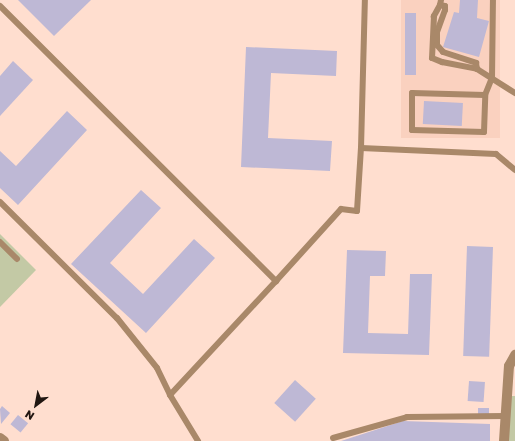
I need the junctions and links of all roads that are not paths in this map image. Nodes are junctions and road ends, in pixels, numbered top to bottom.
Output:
1 (365, 0) edge
2 (493, 0) edge
3 (440, 2) edge
4 (0, 6) edge
5 (477, 69) junction
6 (492, 78) junction
7 (515, 93) edge
8 (485, 95) junction
9 (362, 148) junction
10 (515, 170) edge
11 (0, 202) edge
12 (0, 242) edge
13 (17, 258) dead end
14 (276, 281) junction
15 (515, 354) edge
16 (170, 395) junction
17 (505, 416) junction
18 (0, 438) edge
19 (333, 438) dead end
20 (4, 441) edge
21 (198, 441) edge
22 (504, 441) edge

1 - 9 lane
2 - 6 lane
3 - 5 lane
3 - 5 lane
4 - 14 lane
5 - 6 lane
6 - 7 lane
6 - 8 lane
8 - 8 lane
9 - 10 lane
9 - 14 lane
11 - 16 lane
12 - 13 lane
14 - 16 lane
15 - 17 street
16 - 21 lane
17 - 19 lane
17 - 22 street
18 - 20 street

